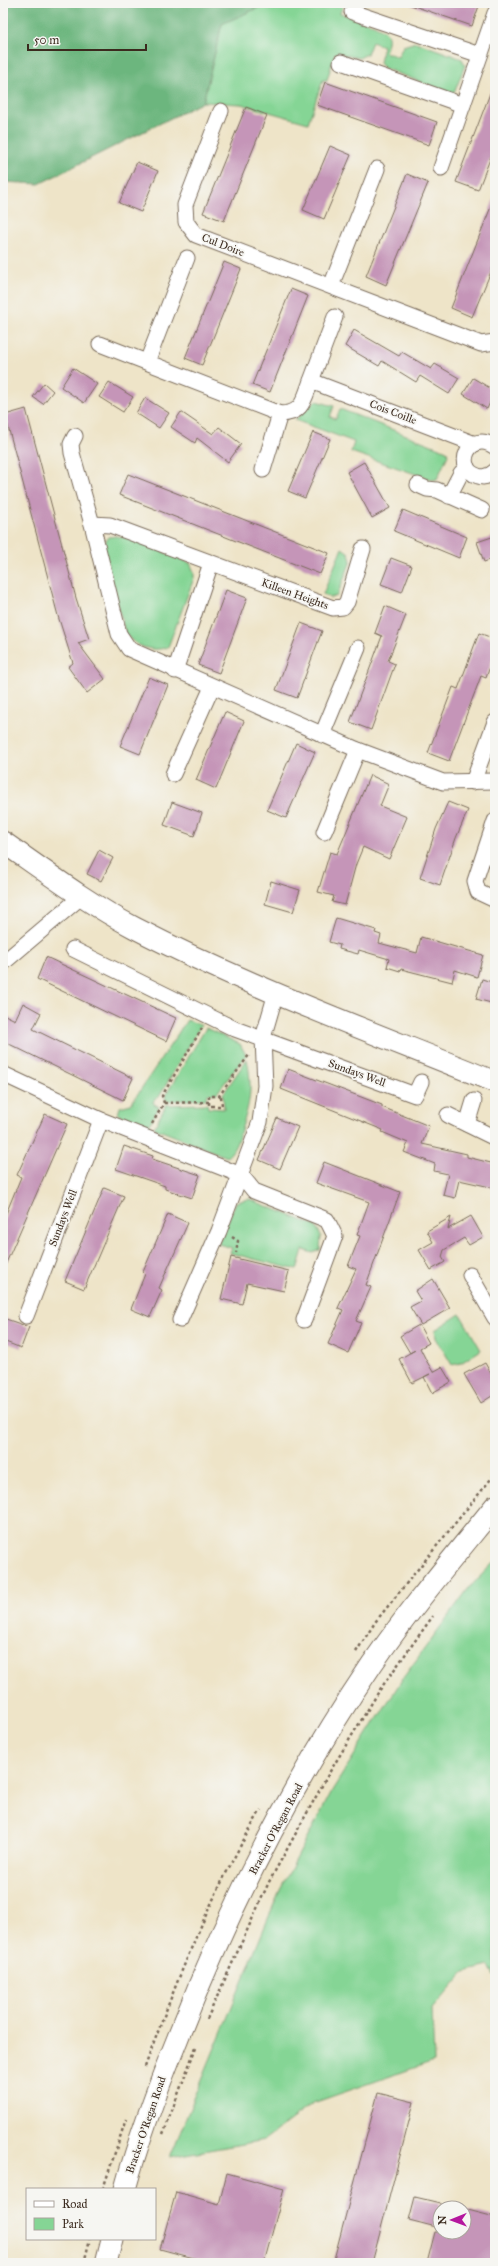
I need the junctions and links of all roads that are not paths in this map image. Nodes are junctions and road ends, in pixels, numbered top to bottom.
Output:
1 (352, 12) dead end
2 (495, 13) edge
3 (480, 55) junction
4 (341, 62) dead end
5 (463, 105) junction
6 (221, 111) dead end
7 (441, 168) dead end
8 (377, 169) dead end
9 (187, 258) dead end
10 (331, 286) junction
11 (335, 317) dead end
12 (495, 342) edge
13 (100, 344) dead end
14 (147, 362) junction
15 (311, 381) junction
16 (280, 414) junction
17 (74, 436) dead end
18 (475, 444) junction
19 (495, 447) edge
20 (467, 467) junction
21 (263, 470) dead end
22 (494, 473) edge
23 (418, 485) dead end
24 (449, 496) junction
25 (482, 510) dead end
26 (92, 524) junction
27 (363, 549) dead end
28 (211, 563) junction
29 (358, 648) dead end
30 (175, 671) junction
31 (212, 687) junction
32 (495, 722) edge
33 (322, 735) junction
34 (358, 750) junction
35 (173, 774) dead end
36 (495, 781) edge
37 (473, 782) junction
38 (495, 821) edge
39 (324, 832) dead end
40 (3, 842) edge
41 (82, 896) junction
42 (495, 900) edge
43 (73, 948) dead end
44 (3, 963) edge
45 (276, 993) junction
46 (263, 1038) junction
47 (3, 1074) edge
48 (421, 1082) dead end
49 (495, 1082) edge
50 (474, 1100) dead end
51 (448, 1115) dead end
52 (101, 1120) junction
53 (467, 1124) junction
54 (495, 1138) edge
55 (241, 1175) junction
56 (470, 1275) dead end
57 (26, 1316) dead end
58 (495, 1318) edge
59 (180, 1320) dead end
60 (304, 1320) dead end
61 (495, 1506) edge
62 (125, 2188) edge
63 (112, 2240) edge
64 (106, 2263) edge

1 - 3 street
2 - 3 street
3 - 5 street
4 - 5 street
5 - 7 street
6 - 10 street, Cul Doire
8 - 10 street
9 - 14 street
10 - 12 street, Cul Doire
11 - 15 street
13 - 14 street
14 - 16 street
15 - 16 street
15 - 18 street, Cois Coille
16 - 21 street
17 - 26 street
18 - 19 street, Cois Coille
18 - 20 street
20 - 22 street
20 - 24 street
23 - 24 street
24 - 25 street
26 - 28 street, Killeen Heights
26 - 30 street
27 - 28 street, Killeen Heights
28 - 30 street
29 - 33 street
30 - 31 street
31 - 33 street
31 - 35 street
32 - 37 street
33 - 34 street
34 - 37 street
34 - 39 street
36 - 37 street
38 - 42 street
40 - 41 main road
41 - 44 street
41 - 45 main road
43 - 46 street, Sundays Well
45 - 46 street
45 - 49 main road
46 - 48 street, Sundays Well
46 - 55 street
47 - 52 street
50 - 53 street
51 - 53 street
52 - 55 street
52 - 57 street, Sundays Well
53 - 54 street
55 - 59 street
55 - 60 street
56 - 58 street
61 - 62 main road, Bracker O'Regan Road
63 - 64 main road

